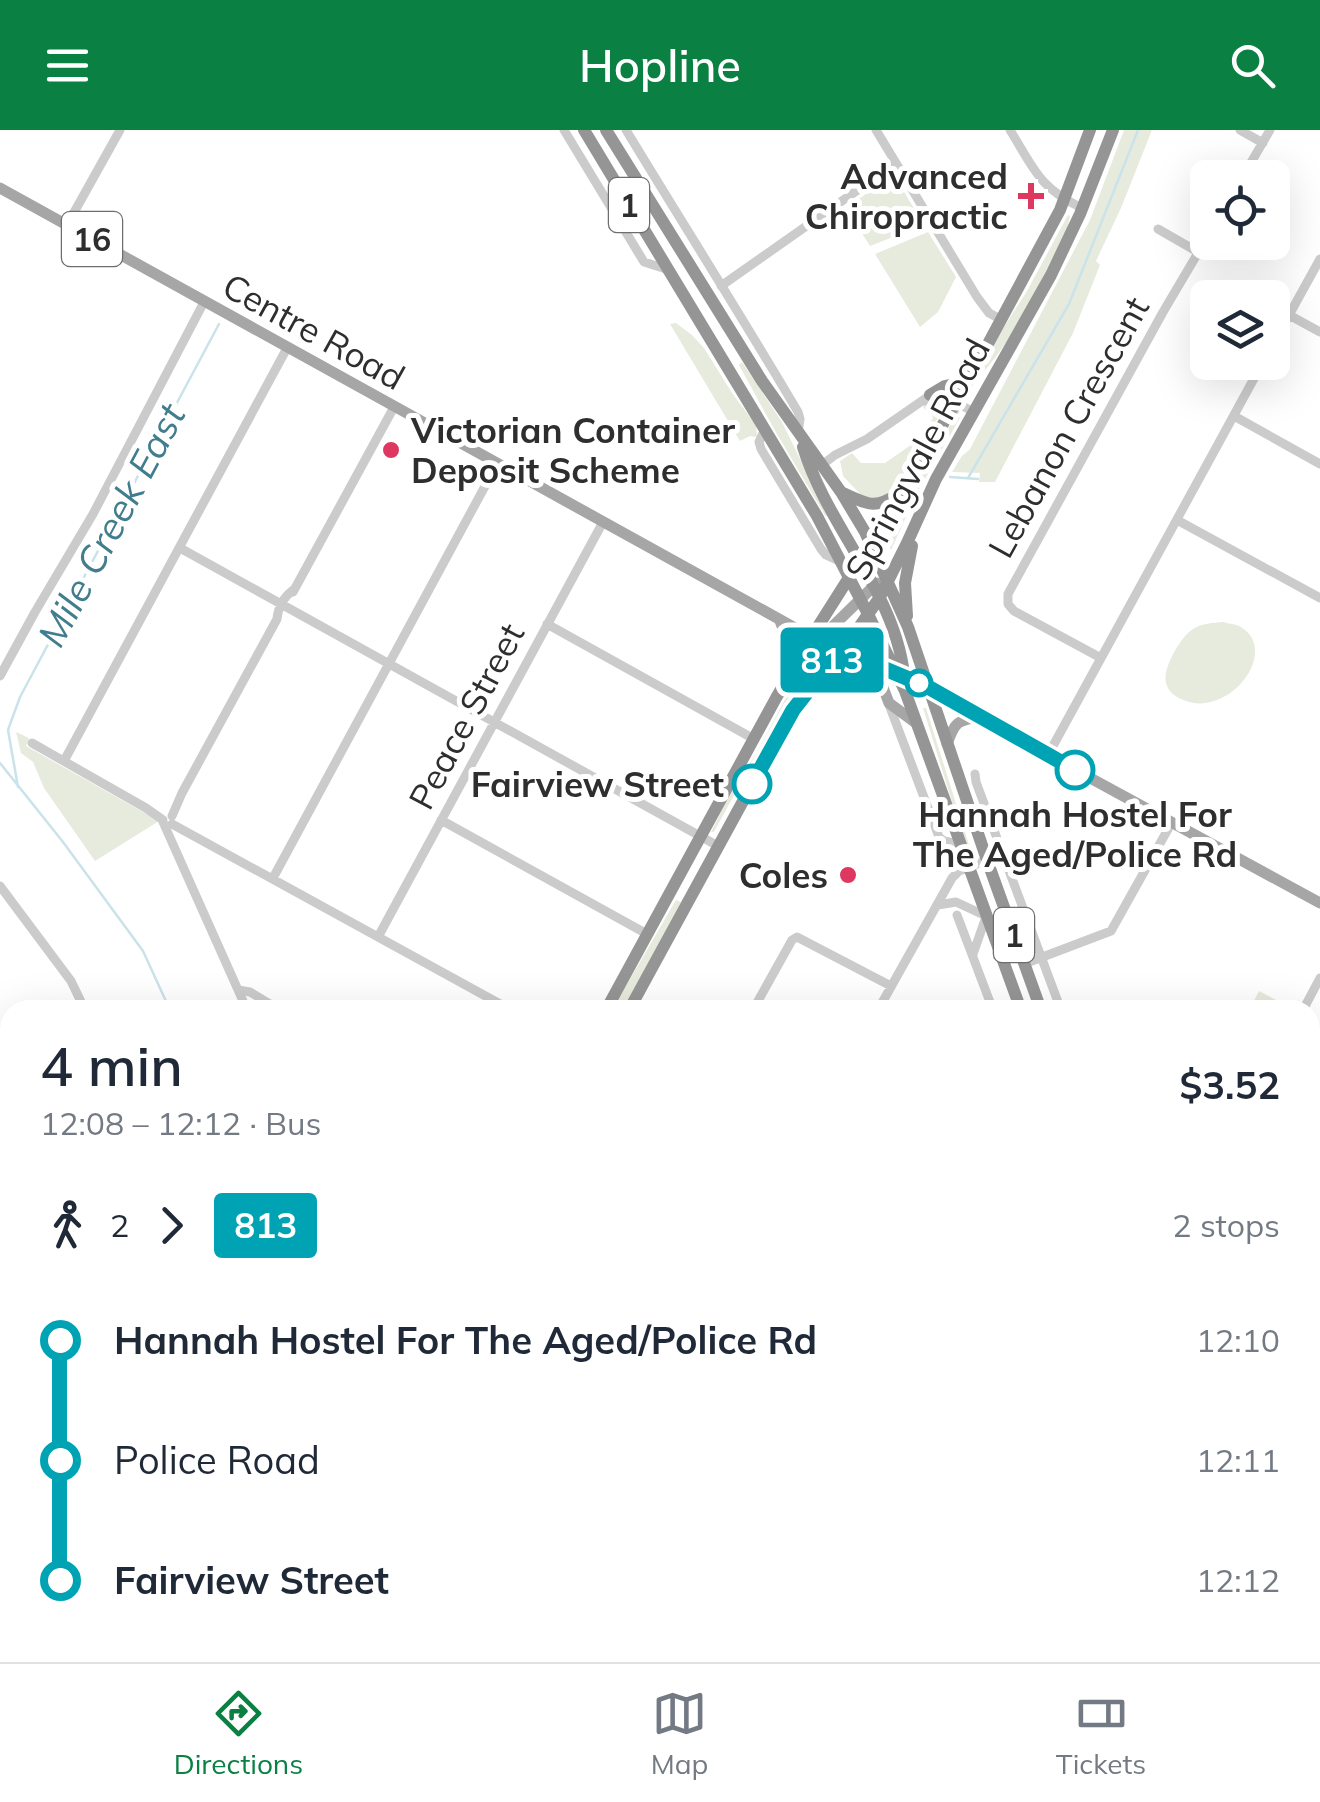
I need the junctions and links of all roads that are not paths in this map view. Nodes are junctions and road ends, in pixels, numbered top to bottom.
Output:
1 (120, 130) edge
2 (564, 130) edge
3 (584, 130) edge
4 (606, 130) edge
5 (643, 130) edge
6 (876, 130) edge
7 (1010, 130) edge
8 (1090, 130) edge
9 (1112, 130) edge
10 (1240, 130) edge
11 (1270, 130) edge
12 (628, 134) edge
13 (1263, 143) junction
14 (595, 149) junction
15 (580, 157) junction
16 (1253, 160) edge
17 (896, 162) junction
18 (0, 188) edge
19 (1064, 200) junction
20 (1082, 208) junction
21 (67, 225) junction
22 (1158, 229) dead end
23 (1190, 247) edge
24 (1320, 259) edge
25 (1194, 260) edge
26 (669, 270) junction
27 (722, 286) junction
28 (706, 292) junction
29 (689, 301) junction
30 (204, 302) junction
31 (1290, 313) edge
32 (1290, 316) edge
33 (1002, 320) junction
34 (1320, 332) edge
35 (288, 348) junction
36 (1254, 380) edge
37 (968, 381) junction
38 (925, 398) junction
39 (954, 406) junction
40 (394, 407) junction
41 (973, 412) junction
42 (1234, 416) junction
43 (799, 436) junction
44 (497, 464) junction
45 (1320, 464) edge
46 (822, 465) junction
47 (904, 490) junction
48 (841, 492) junction
49 (1177, 520) junction
50 (603, 522) junction
51 (916, 524) junction
52 (871, 544) junction
53 (180, 548) junction
54 (860, 561) junction
55 (850, 577) junction
56 (884, 586) junction
57 (860, 598) junction
58 (1320, 598) edge
59 (284, 606) junction
60 (868, 614) junction
61 (779, 619) junction
62 (547, 624) junction
63 (908, 627) junction
64 (812, 636) junction
65 (840, 646) junction
66 (888, 657) junction
67 (1101, 658) junction
68 (389, 664) junction
69 (874, 664) junction
70 (789, 675) junction
71 (0, 676) edge
72 (903, 678) junction
73 (928, 687) junction
74 (776, 698) junction
75 (888, 702) junction
76 (980, 716) junction
77 (494, 722) junction
78 (916, 723) junction
79 (754, 739) junction
80 (32, 743) dead end
81 (947, 744) junction
82 (1048, 755) junction
83 (64, 761) junction
84 (975, 774) dead end
85 (168, 820) junction
86 (441, 820) junction
87 (1172, 822) junction
88 (700, 836) junction
89 (959, 844) junction
90 (718, 846) junction
91 (986, 860) junction
92 (968, 868) junction
93 (273, 878) junction
94 (0, 886) edge
95 (1320, 903) edge
96 (936, 906) junction
97 (956, 914) dead end
98 (986, 916) junction
99 (647, 934) junction
100 (378, 937) junction
101 (973, 957) junction
102 (1042, 958) junction
103 (1024, 964) junction
104 (1320, 978) edge
105 (891, 986) junction
106 (238, 990) junction
107 (80, 1000) edge
108 (242, 1000) edge
109 (263, 1000) edge
110 (493, 1000) edge
111 (611, 1000) edge
112 (635, 1000) edge
113 (759, 1000) edge
114 (883, 1000) edge
115 (989, 1000) edge
116 (1017, 1000) edge
117 (1038, 1000) edge
118 (1058, 1000) edge
119 (1308, 1000) edge

1 - 21 street
2 - 15 street
3 - 14 highway, 1
4 - 28 highway, 1
5 - 12 street
6 - 17 street
7 - 19 street
8 - 19 highway, Springvale Road
9 - 20 highway, Springvale Road
10 - 13 street
11 - 13 street
12 - 27 street
13 - 16 street
14 - 15 street
14 - 26 highway, 1
15 - 26 street
17 - 27 street
17 - 33 street
18 - 21 main road, Centre Road / 16
19 - 20 street
19 - 33 highway, Springvale Road
20 - 41 highway, Springvale Road
21 - 30 main road, Centre Road / 16
22 - 23 street
24 - 31 street
25 - 67 street, Lebanon Crescent
26 - 29 highway, 1
27 - 43 street
28 - 29 highway
28 - 43 highway, 1
29 - 55 highway, 1
30 - 35 main road, Centre Road / 16
30 - 71 street
32 - 34 street
33 - 37 highway, Springvale Road
35 - 40 main road, Centre Road / 16
35 - 53 street
36 - 42 street
37 - 38 highway
37 - 39 highway, Springvale Road
38 - 39 street
38 - 46 street
39 - 41 street
39 - 47 highway, Springvale Road
40 - 44 main road, Centre Road / 16
40 - 59 street
41 - 51 highway, Springvale Road
42 - 45 street
42 - 49 street
43 - 46 highway, 1
43 - 54 highway
44 - 50 main road, Centre Road / 16
44 - 68 street
46 - 48 highway, 1
47 - 48 highway
47 - 52 highway, Springvale Road
48 - 52 highway, 1
49 - 58 street
49 - 67 street
50 - 61 main road, Centre Road / 16
50 - 62 street, Peace Street
51 - 56 highway, Springvale Road
51 - 63 highway
52 - 54 highway, Springvale Road
52 - 56 highway, 1
53 - 59 street
53 - 83 street
54 - 55 highway, Springvale Road
54 - 56 highway
55 - 57 highway, 1
55 - 64 highway, Springvale Road
56 - 57 main road
56 - 60 highway, Springvale Road
56 - 63 highway, 1
56 - 72 highway
57 - 60 highway, 1
57 - 64 main road
59 - 68 street
59 - 85 street
60 - 65 highway, Springvale Road
60 - 66 highway, 1
61 - 64 main road, Centre Road / 16
61 - 70 main road
62 - 77 street, Peace Street
62 - 79 street
63 - 73 highway, 1
64 - 65 main road, Centre Road / 16
64 - 70 highway, Springvale Road
65 - 66 main road, Centre Road / 16
65 - 69 main road, Centre Road / 16
65 - 74 main road
65 - 90 highway, Springvale Road
66 - 72 highway, 1
67 - 82 street
68 - 77 street
68 - 93 street
69 - 72 main road, Centre Road / 16
69 - 75 main road
70 - 74 highway, Springvale Road
72 - 73 main road, 16
72 - 78 highway, 1
73 - 76 main road, 16
73 - 81 highway, 1
74 - 79 highway, Springvale Road
75 - 78 main road
75 - 89 street
76 - 81 main road
76 - 82 main road, 16
77 - 86 street, Peace Street
77 - 88 street
78 - 89 highway, 1
79 - 88 highway, Springvale Road
80 - 83 street
81 - 91 highway, 1
82 - 87 main road, 16
83 - 85 street
84 - 102 street
85 - 93 street
85 - 106 street
86 - 99 street
86 - 100 street, Peace Street
87 - 95 main road, 16
87 - 102 street
88 - 90 street
88 - 99 highway, Springvale Road
89 - 92 highway, 1
90 - 112 highway, Springvale Road
91 - 92 street
91 - 103 highway, 1
92 - 96 street
92 - 98 highway, 1
93 - 100 street
94 - 107 street
96 - 98 street
96 - 105 street
97 - 101 street
98 - 101 street
98 - 116 highway, 1
99 - 111 highway, Springvale Road
100 - 110 street
101 - 115 street
102 - 103 street
102 - 118 street
103 - 117 highway, 1
104 - 119 street
105 - 113 street
105 - 114 street
106 - 108 street
106 - 109 street

